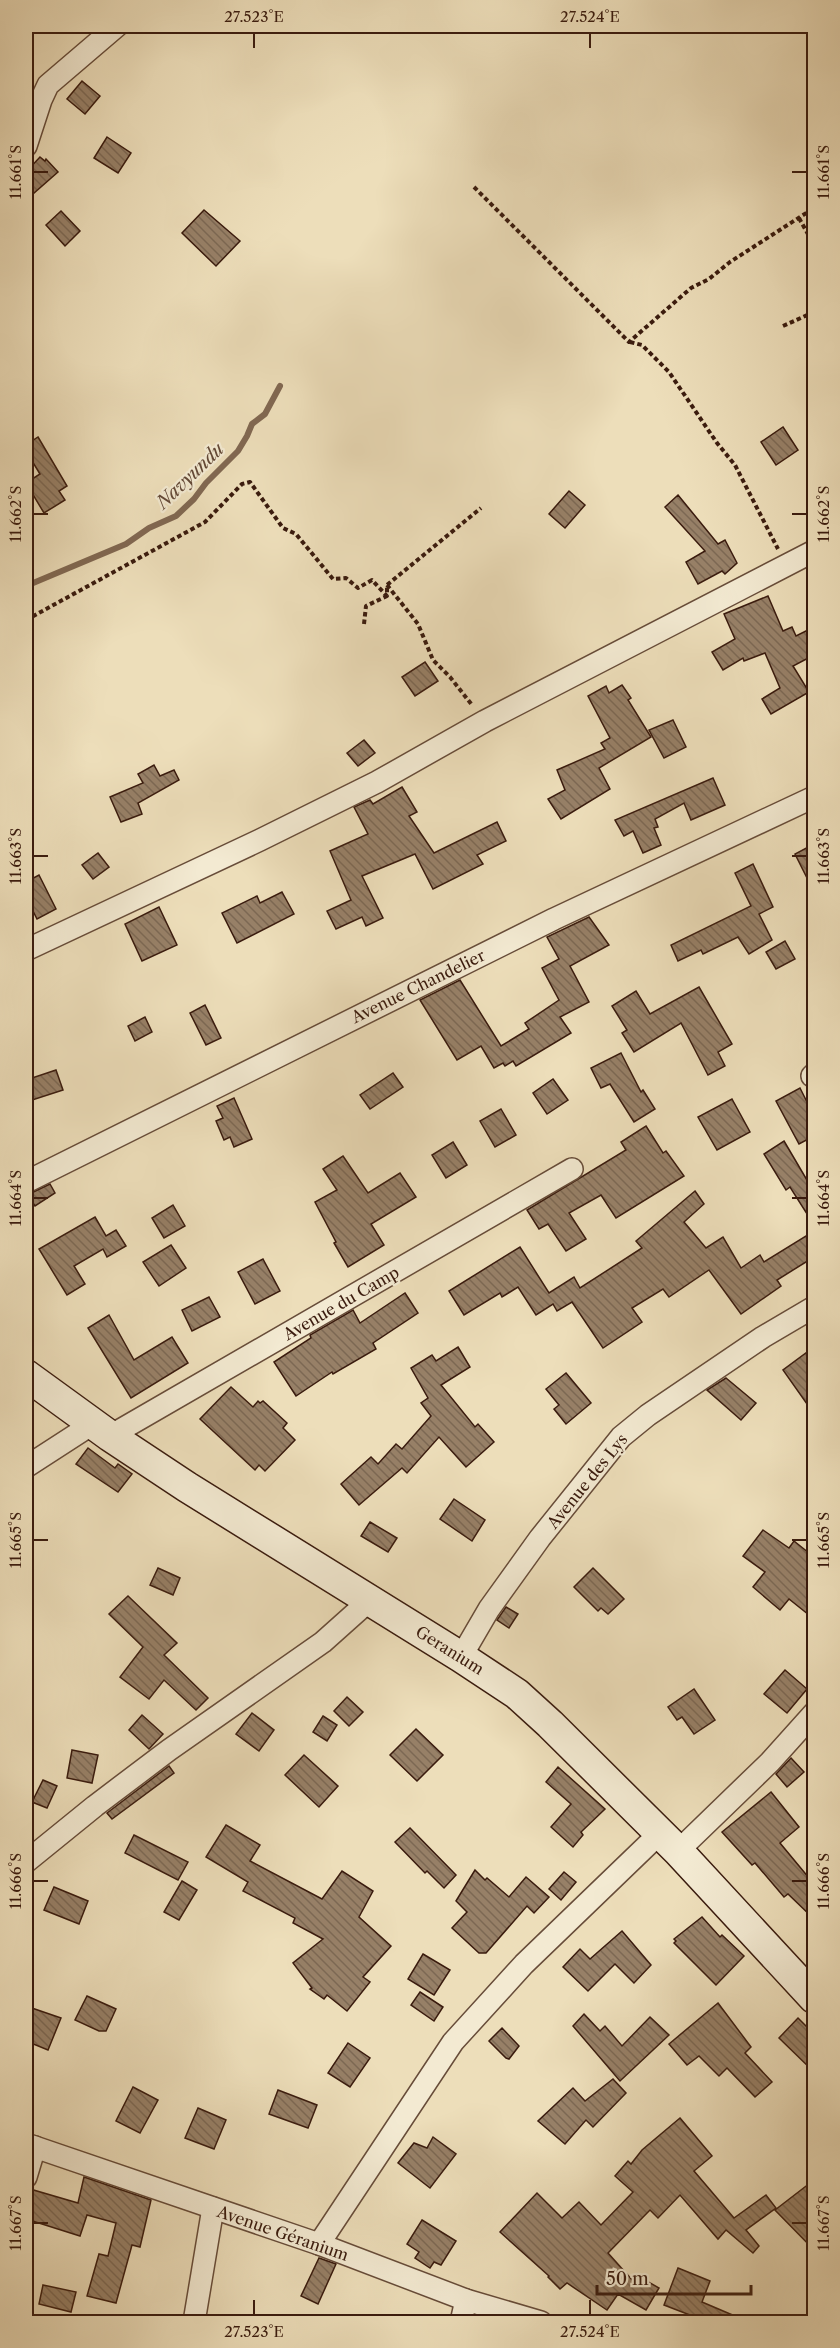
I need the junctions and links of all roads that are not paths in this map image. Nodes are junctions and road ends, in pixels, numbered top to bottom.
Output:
1 (117, 26) edge
2 (26, 146) edge
3 (814, 551) edge
4 (814, 796) edge
5 (26, 950) edge
6 (572, 1169) dead end
7 (26, 1182) edge
8 (814, 1307) edge
9 (26, 1375) edge
10 (102, 1430) junction
11 (26, 1467) edge
12 (370, 1600) junction
13 (461, 1657) junction
14 (814, 1713) edge
15 (669, 1842) junction
16 (26, 1862) edge
17 (814, 1998) edge
18 (30, 2146) edge
19 (26, 2177) edge
20 (213, 2208) junction
21 (319, 2244) junction
22 (466, 2300) junction
23 (194, 2322) edge
24 (461, 2322) edge
25 (541, 2322) edge

1 - 2 street
3 - 5 street
4 - 7 street, Avenue Chandelier
6 - 10 street, Avenue du Camp
8 - 13 street, Avenue des Lys
9 - 10 street, Geranium
10 - 11 street, Avenue du Camp
10 - 12 street, Geranium
12 - 13 street, Geranium
12 - 16 street
13 - 15 street, Geranium
14 - 15 street
15 - 17 street, Geranium
15 - 21 street
18 - 19 street
18 - 20 street, Avenue Géranium
20 - 21 street, Avenue Géranium
20 - 23 street
21 - 22 street, Avenue Géranium
22 - 24 street
22 - 25 street, Avenue Géranium

